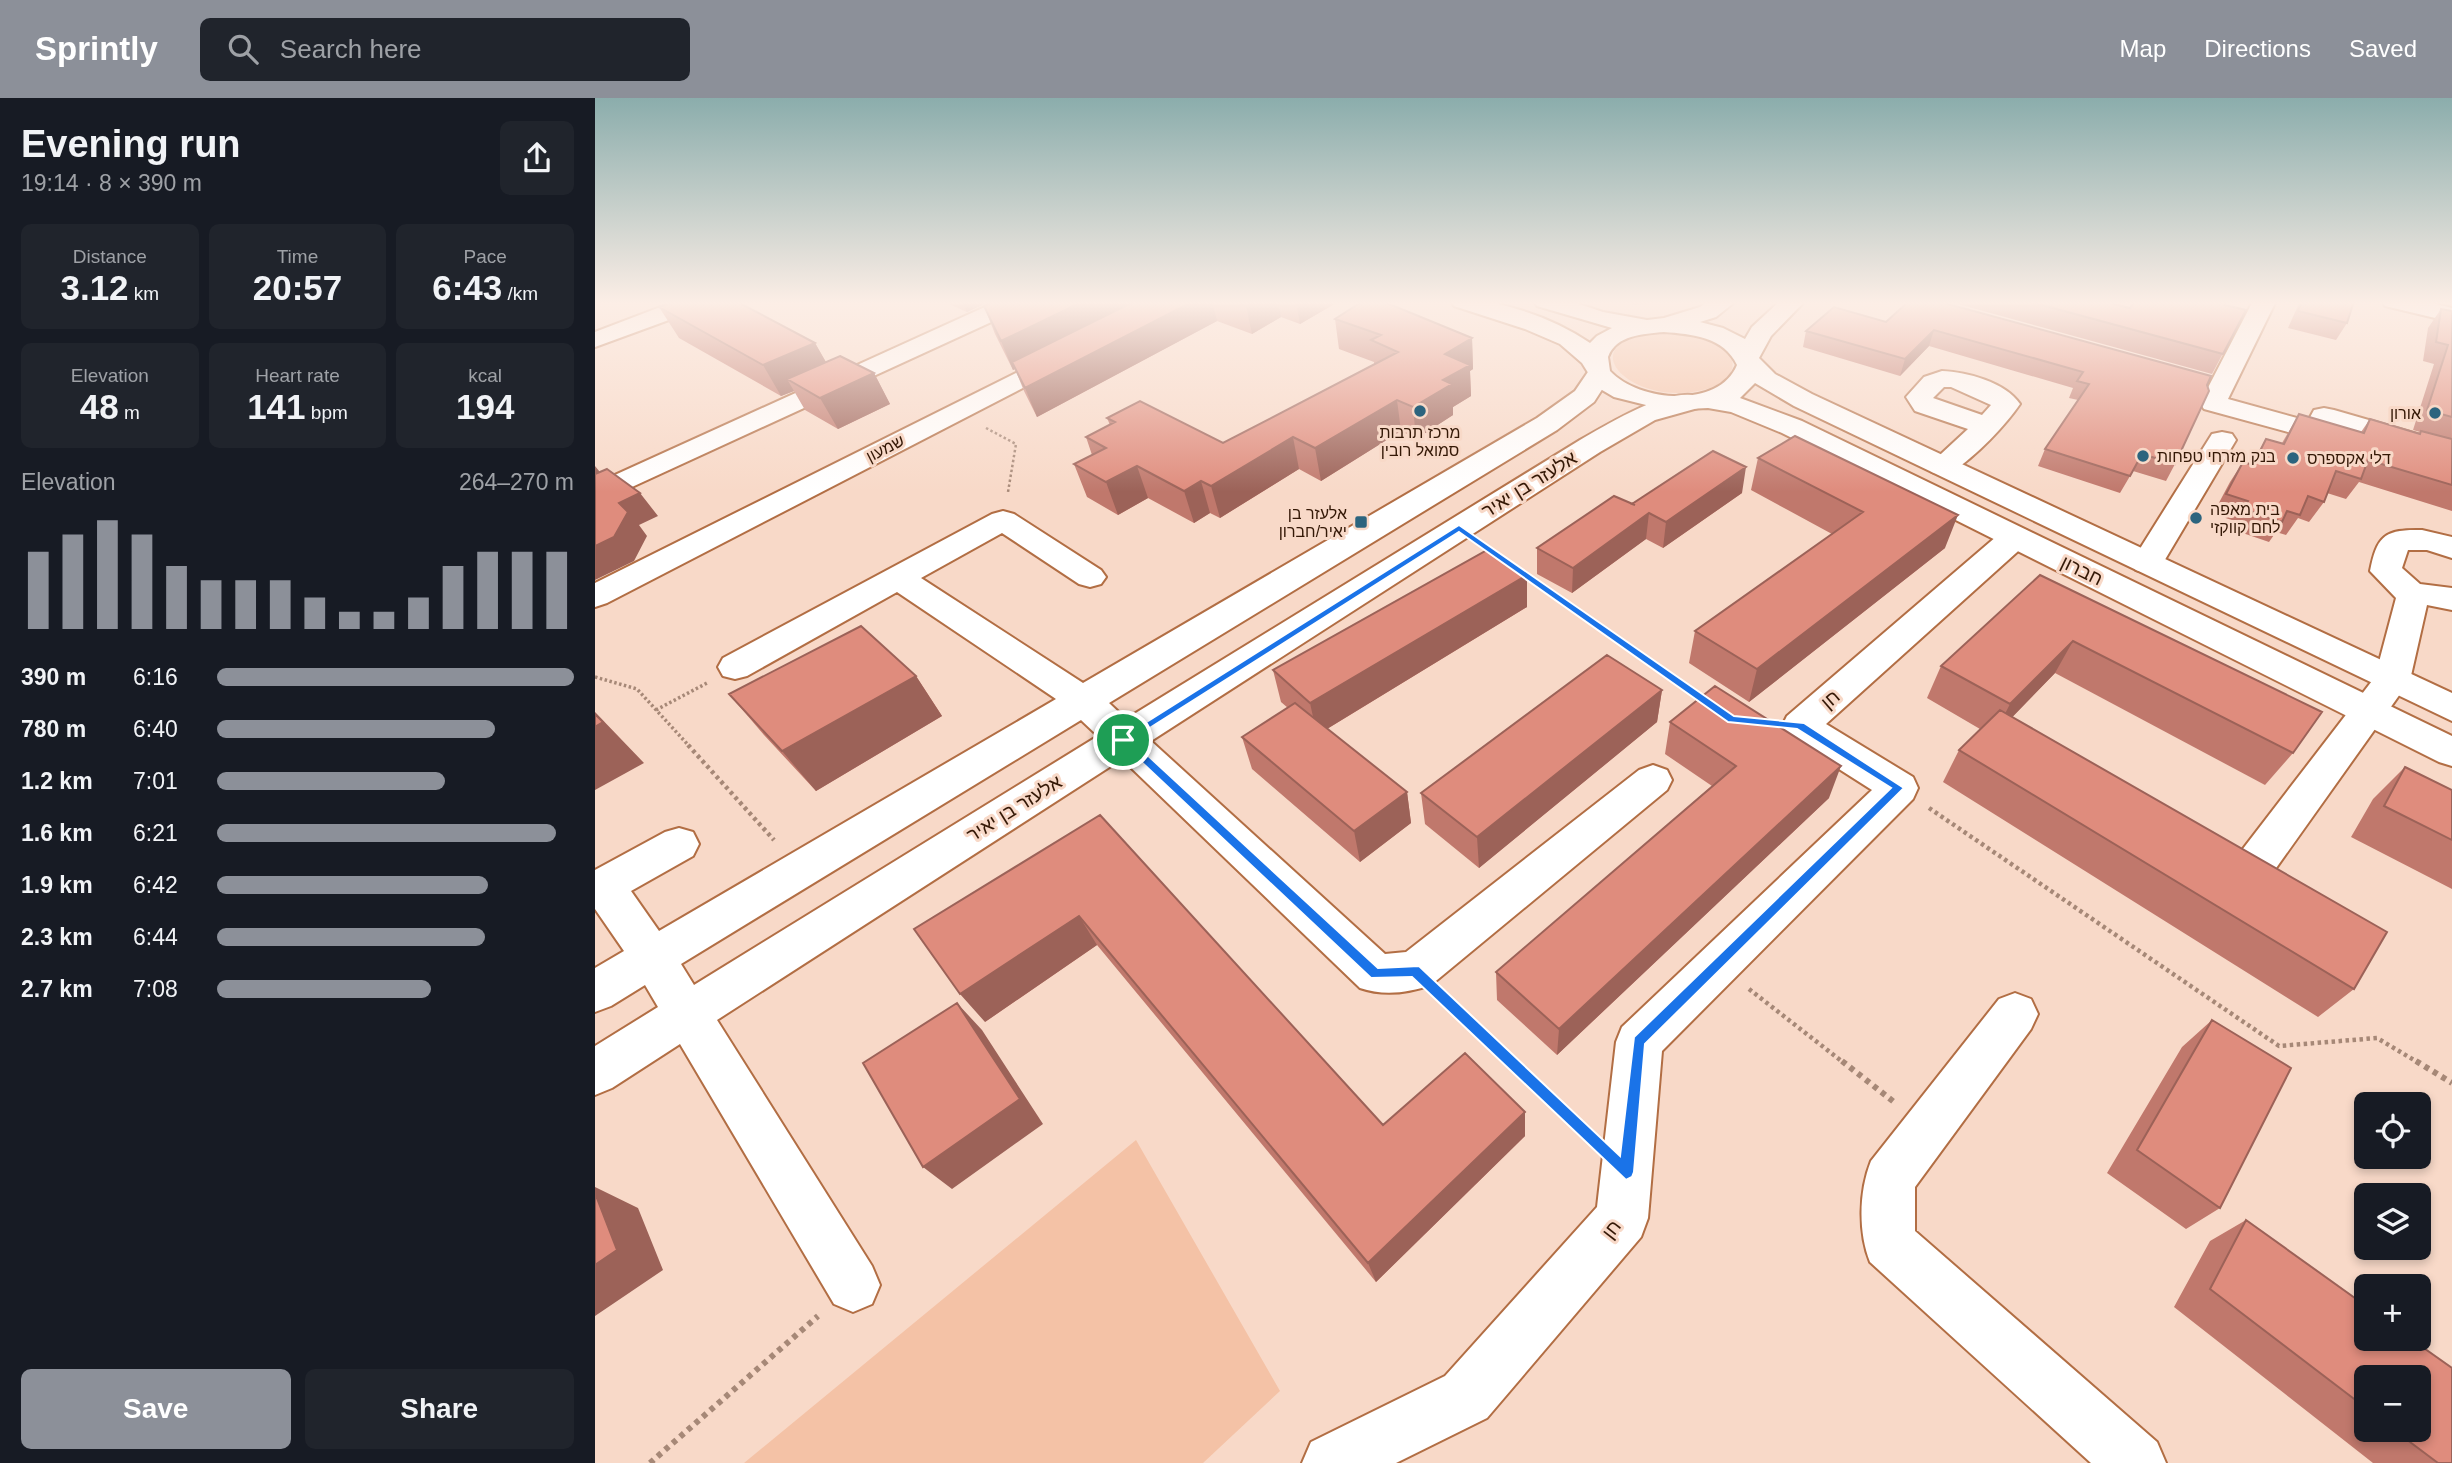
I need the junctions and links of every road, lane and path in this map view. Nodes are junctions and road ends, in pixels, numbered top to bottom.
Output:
1 (880, 365) edge
2 (1050, 365) edge
3 (1747, 365) edge
4 (1752, 365) edge
5 (2232, 365) edge
6 (1597, 367) joint
7 (2195, 379) edge
8 (2217, 395) junction
9 (1698, 401) junction
10 (957, 412) junction
11 (1987, 426) dead end
12 (2222, 440) dead end
13 (2452, 453) edge
14 (1942, 466) junction
15 (595, 495) edge
16 (1003, 520) junction
17 (2015, 537) junction
18 (2452, 548) edge
19 (2147, 563) junction
20 (1516, 568) edge
21 (1090, 577) dead end
22 (898, 578) junction
23 (2413, 595) junction
24 (595, 596) edge
25 (2452, 599) edge
26 (735, 667) joint
27 (595, 677) edge
28 (2392, 680) junction
29 (1084, 701) junction
30 (1709, 703) edge
31 (2452, 708) edge
32 (656, 710) junction
33 (2369, 712) junction
34 (1123, 740) junction
35 (2452, 752) edge
36 (1653, 780) dead end
37 (1899, 788) junction
38 (679, 844) dead end
39 (2254, 866) edge
40 (801, 869) junction
41 (599, 889) edge
42 (653, 958) junction
43 (1717, 964) junction
44 (1415, 971) junction
45 (595, 992) edge
46 (687, 1014) junction
47 (2015, 1014) dead end
48 (595, 1072) edge
49 (2452, 1083) edge
50 (1928, 1128) junction
51 (1626, 1172) junction
52 (853, 1285) joint
53 (650, 1463) edge
54 (1332, 1463) edge
55 (2136, 1463) edge

1 - 15 street
2 - 10 street, שמעון
3 - 9 street, אלעזר בן יאיר
4 - 14 street, חברון
5 - 8 street
6 - 9 street, חברון
6 - 29 street
7 - 8 street
8 - 13 street
9 - 17 street, חברון
9 - 34 street, אלעזר בן יאיר
10 - 16 path
10 - 24 street, שמעון
11 - 14 street
12 - 19 street
14 - 19 street, חברון
16 - 21 street
16 - 22 street
17 - 33 street, חברון
17 - 37 street, חן
18 - 23 street
19 - 28 street, חברון
20 - 30 path
22 - 26 street
22 - 29 street
23 - 25 street
23 - 28 street
26 - 32 path
27 - 32 path
28 - 31 street, חברון
28 - 33 street
29 - 34 street
29 - 40 street
32 - 40 path
33 - 35 street, חברון
33 - 39 street
34 - 44 street
34 - 46 street, אלעזר בן יאיר
36 - 44 street
37 - 43 street, חן
37 - 49 path
38 - 41 street
40 - 42 street
41 - 42 street
42 - 45 street
42 - 46 street
43 - 50 path
43 - 51 street, חן
44 - 51 path
46 - 48 street, אלעזר בן יאיר
46 - 52 street
47 - 50 street
50 - 55 street
51 - 54 street, חן
52 - 53 path

